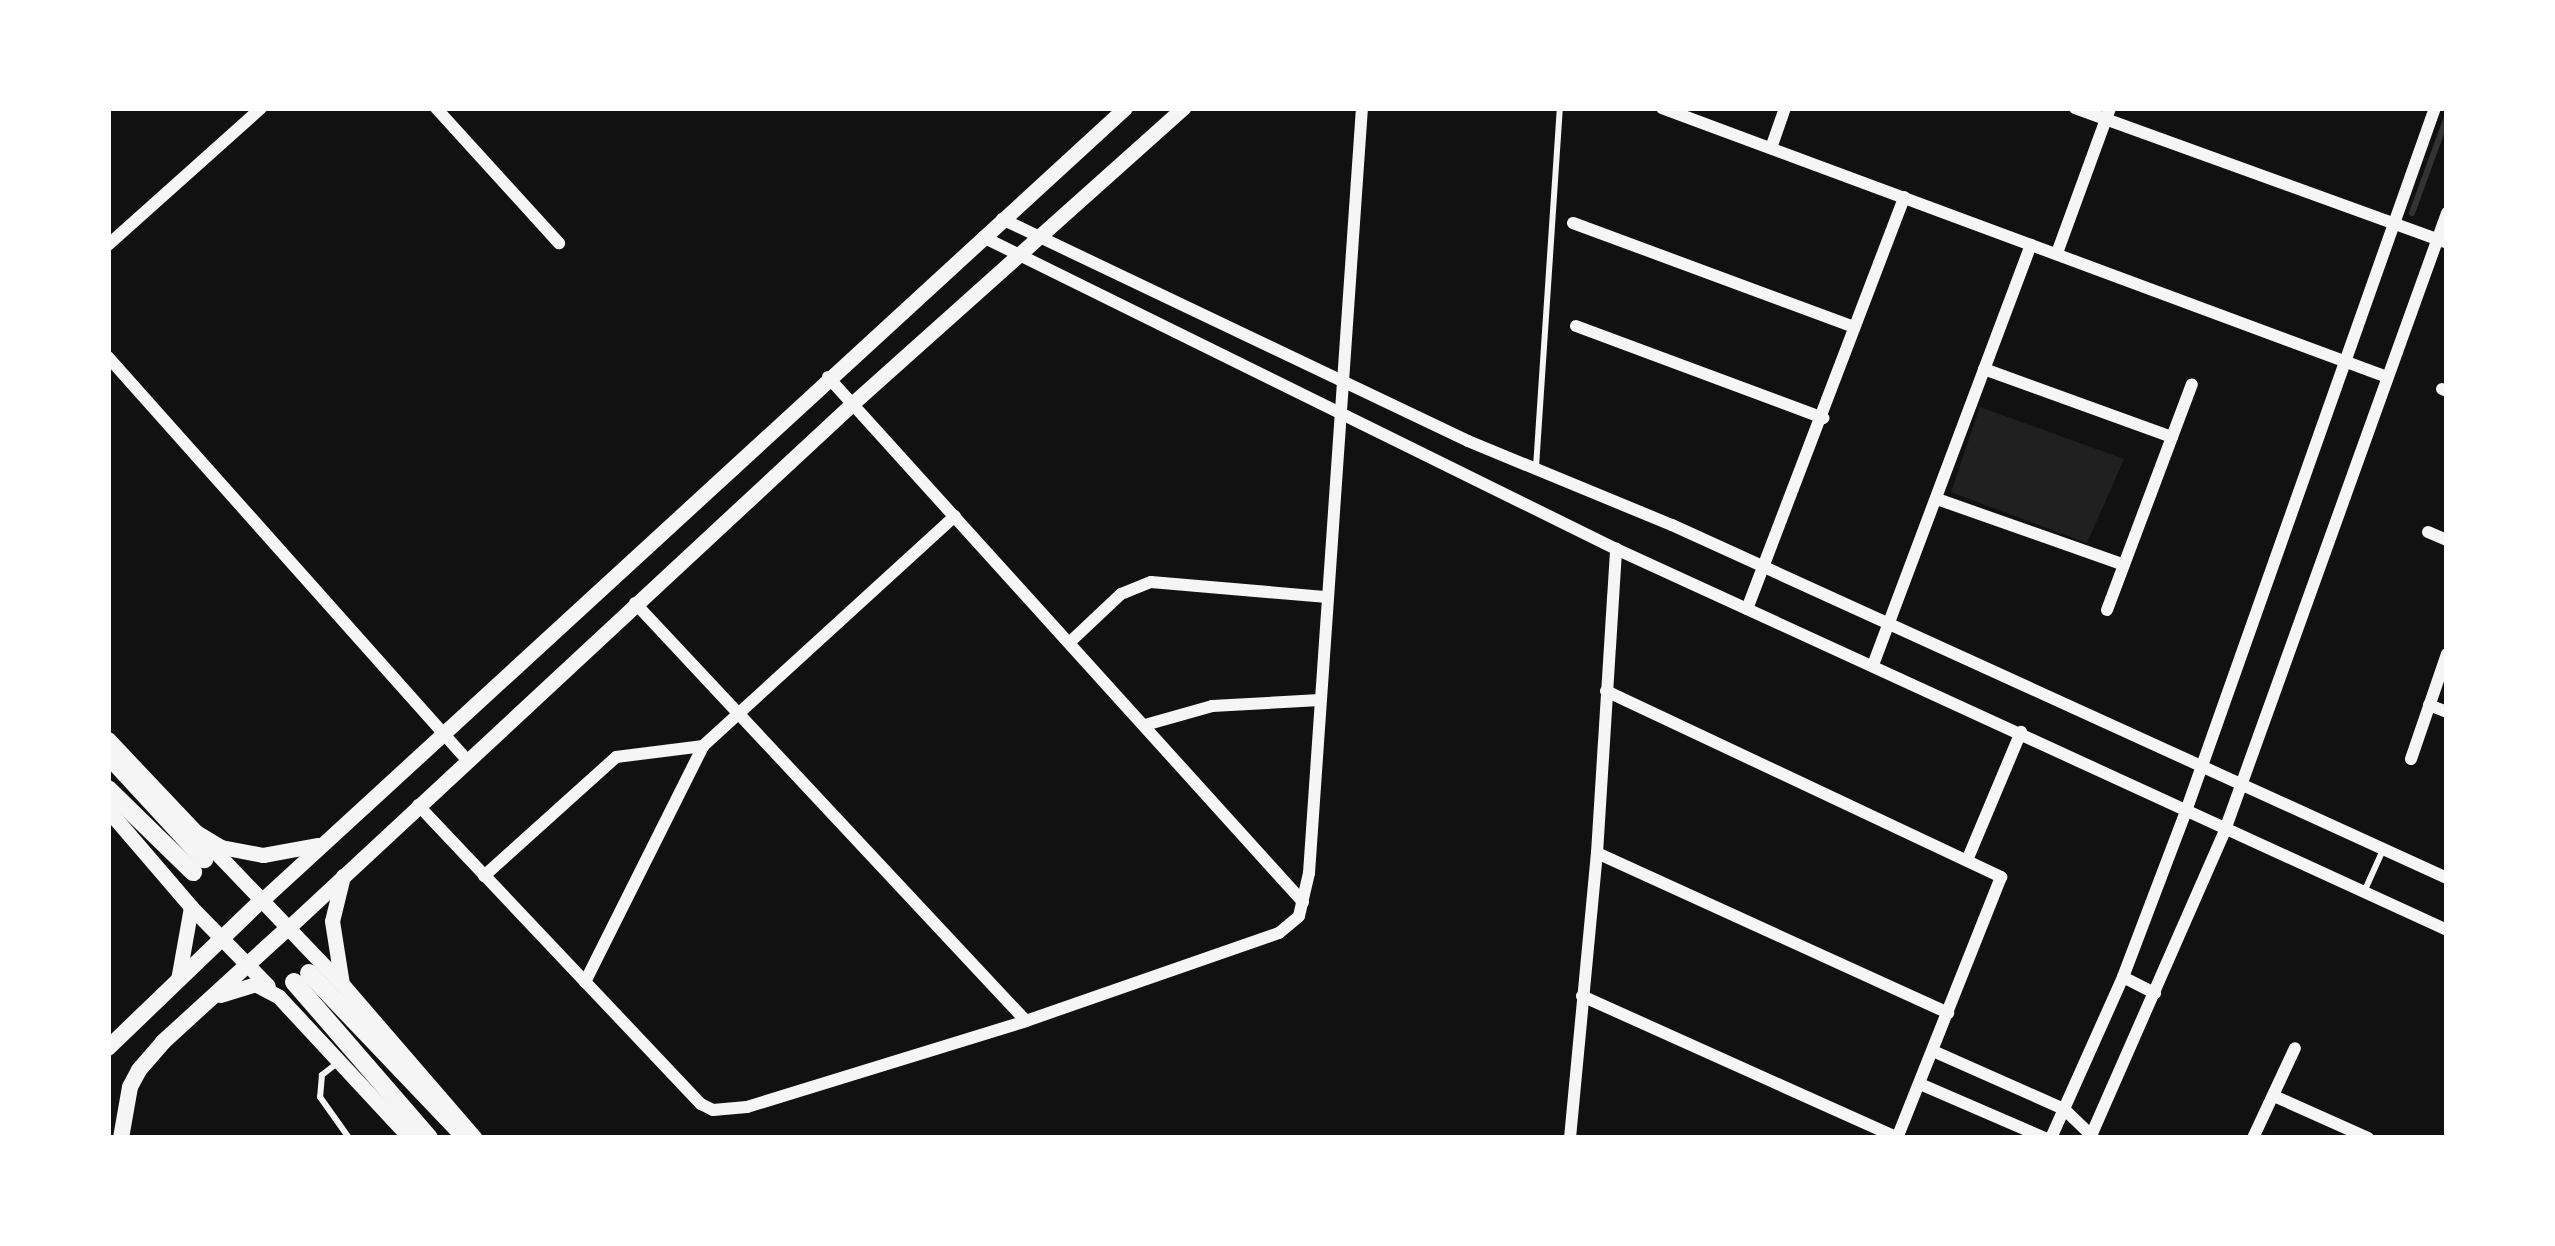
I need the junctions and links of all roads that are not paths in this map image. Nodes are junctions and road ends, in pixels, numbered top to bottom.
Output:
1 (261, 108) edge
2 (436, 108) edge
3 (1125, 108) edge
4 (1183, 108) edge
5 (1362, 108) edge
6 (1560, 108) edge
7 (1662, 108) edge
8 (1785, 108) edge
9 (2075, 108) edge
10 (2435, 108) edge
11 (2108, 114) edge
12 (1771, 148) junction
13 (1904, 197) junction
14 (2447, 213) edge
15 (1002, 220) junction
16 (1573, 223) dead end
17 (2392, 223) junction
18 (1039, 235) junction
19 (983, 237) junction
20 (2442, 241) edge
21 (559, 243) dead end
22 (108, 244) edge
23 (2031, 244) junction
24 (1018, 253) junction
25 (2056, 254) junction
26 (1576, 326) dead end
27 (1854, 327) junction
28 (108, 357) edge
29 (2344, 361) junction
30 (1984, 369) junction
31 (828, 377) junction
32 (1343, 377) junction
33 (2387, 377) junction
34 (2192, 384) dead end
35 (853, 403) junction
36 (1339, 410) junction
37 (1823, 418) junction
38 (2173, 437) junction
39 (1536, 467) junction
40 (1937, 499) junction
41 (955, 516) junction
42 (2428, 532) dead end
43 (2447, 540) edge
44 (1616, 549) junction
45 (2124, 565) junction
46 (1767, 567) junction
47 (1327, 597) junction
48 (635, 603) junction
49 (1748, 609) junction
50 (2107, 610) dead end
51 (1893, 623) junction
52 (1070, 642) junction
53 (2447, 654) edge
54 (1873, 665) junction
55 (1606, 691) junction
56 (1320, 700) junction
57 (2429, 705) junction
58 (2447, 712) edge
59 (741, 716) junction
60 (1145, 724) junction
61 (2021, 732) junction
62 (444, 734) junction
63 (108, 739) edge
64 (704, 746) junction
65 (108, 755) edge
66 (2410, 759) dead end
67 (467, 760) junction
68 (2204, 764) junction
69 (2243, 781) junction
70 (108, 788) edge
71 (418, 805) junction
72 (108, 810) edge
73 (2186, 811) junction
74 (2224, 830) junction
75 (196, 832) junction
76 (326, 843) junction
77 (2384, 847) junction
78 (1597, 853) junction
79 (1968, 858) junction
80 (344, 873) junction
81 (484, 876) junction
82 (2447, 878) edge
83 (2364, 892) junction
84 (261, 901) junction
85 (1303, 902) junction
86 (191, 907) junction
87 (288, 928) junction
88 (2447, 930) edge
89 (221, 940) junction
90 (248, 966) junction
91 (2123, 977) junction
92 (178, 980) junction
93 (585, 982) junction
94 (342, 984) junction
95 (2155, 993) junction
96 (1582, 996) junction
97 (279, 997) junction
98 (206, 1003) junction
99 (1948, 1013) junction
100 (1026, 1022) junction
101 (108, 1048) edge
102 (2295, 1048) dead end
103 (1933, 1051) junction
104 (339, 1062) junction
105 (1919, 1084) junction
106 (2274, 1096) junction
107 (2064, 1109) junction
108 (122, 1138) edge
109 (349, 1138) edge
110 (410, 1138) edge
111 (430, 1138) edge
112 (471, 1138) edge
113 (1570, 1138) edge
114 (1898, 1138) edge
115 (2048, 1138) edge
116 (2092, 1138) edge
117 (2253, 1138) edge
118 (2368, 1138) edge

1 - 22 street
2 - 21 street
3 - 15 street
4 - 18 street
5 - 32 street
6 - 39 lane
7 - 12 street
8 - 12 street
9 - 11 street
10 - 17 street
11 - 17 street
11 - 25 street
12 - 13 street
13 - 23 street
13 - 27 street
14 - 20 street
15 - 18 street
15 - 19 street
16 - 27 street
17 - 20 street
17 - 29 street
18 - 24 street
18 - 32 street
19 - 24 street
19 - 31 street
20 - 33 street
23 - 25 street
23 - 30 street
24 - 35 street
24 - 36 street
25 - 29 street
26 - 37 street
27 - 37 street
28 - 62 street
29 - 33 street
29 - 68 street
30 - 38 street
30 - 40 street
31 - 35 street
31 - 62 street
32 - 36 street
32 - 39 street
33 - 69 street
34 - 38 street
35 - 41 street
35 - 48 street
36 - 44 street
36 - 47 street
37 - 46 street
38 - 45 street
39 - 46 street
40 - 45 street
40 - 51 street
41 - 52 street
41 - 59 street
42 - 43 street
44 - 49 street
44 - 55 street
45 - 50 street
46 - 49 street
46 - 51 street
47 - 52 street
47 - 56 street
48 - 59 street
48 - 67 street
49 - 54 street
51 - 54 street
51 - 68 street
52 - 60 street
53 - 57 street
54 - 61 street
55 - 78 street
55 - 79 street
56 - 60 street
56 - 85 street
57 - 58 street
57 - 66 street
59 - 64 street
59 - 100 street
60 - 85 street
61 - 73 street
61 - 79 street
62 - 67 street
62 - 76 street
63 - 75 street
64 - 81 street
64 - 93 street
65 - 70 main road
67 - 71 street
68 - 69 street
68 - 73 street
69 - 74 street
69 - 77 street
71 - 80 street
71 - 81 street
72 - 86 street
73 - 74 street
73 - 91 street
74 - 83 street
74 - 95 street
75 - 76 street
75 - 84 street
76 - 84 street
77 - 82 street
77 - 83 lane
78 - 96 street
78 - 99 street
79 - 99 street
80 - 87 street
80 - 94 street
81 - 93 street
83 - 88 street
84 - 87 street
84 - 89 main road
85 - 100 street
86 - 89 street
86 - 92 street
87 - 90 main road
87 - 94 street
89 - 90 street
89 - 92 main road
90 - 97 street
90 - 98 main road
91 - 95 street
91 - 107 street
92 - 101 main road
93 - 100 street
94 - 112 street
95 - 116 street
96 - 113 street
96 - 114 street
97 - 98 street
97 - 104 street
98 - 108 main road
99 - 103 street
102 - 106 street
103 - 105 street
103 - 107 street
104 - 109 lane
104 - 110 street
105 - 114 street
105 - 115 street
106 - 117 street
106 - 118 street
107 - 115 street
107 - 116 street
111 - 112 main road

